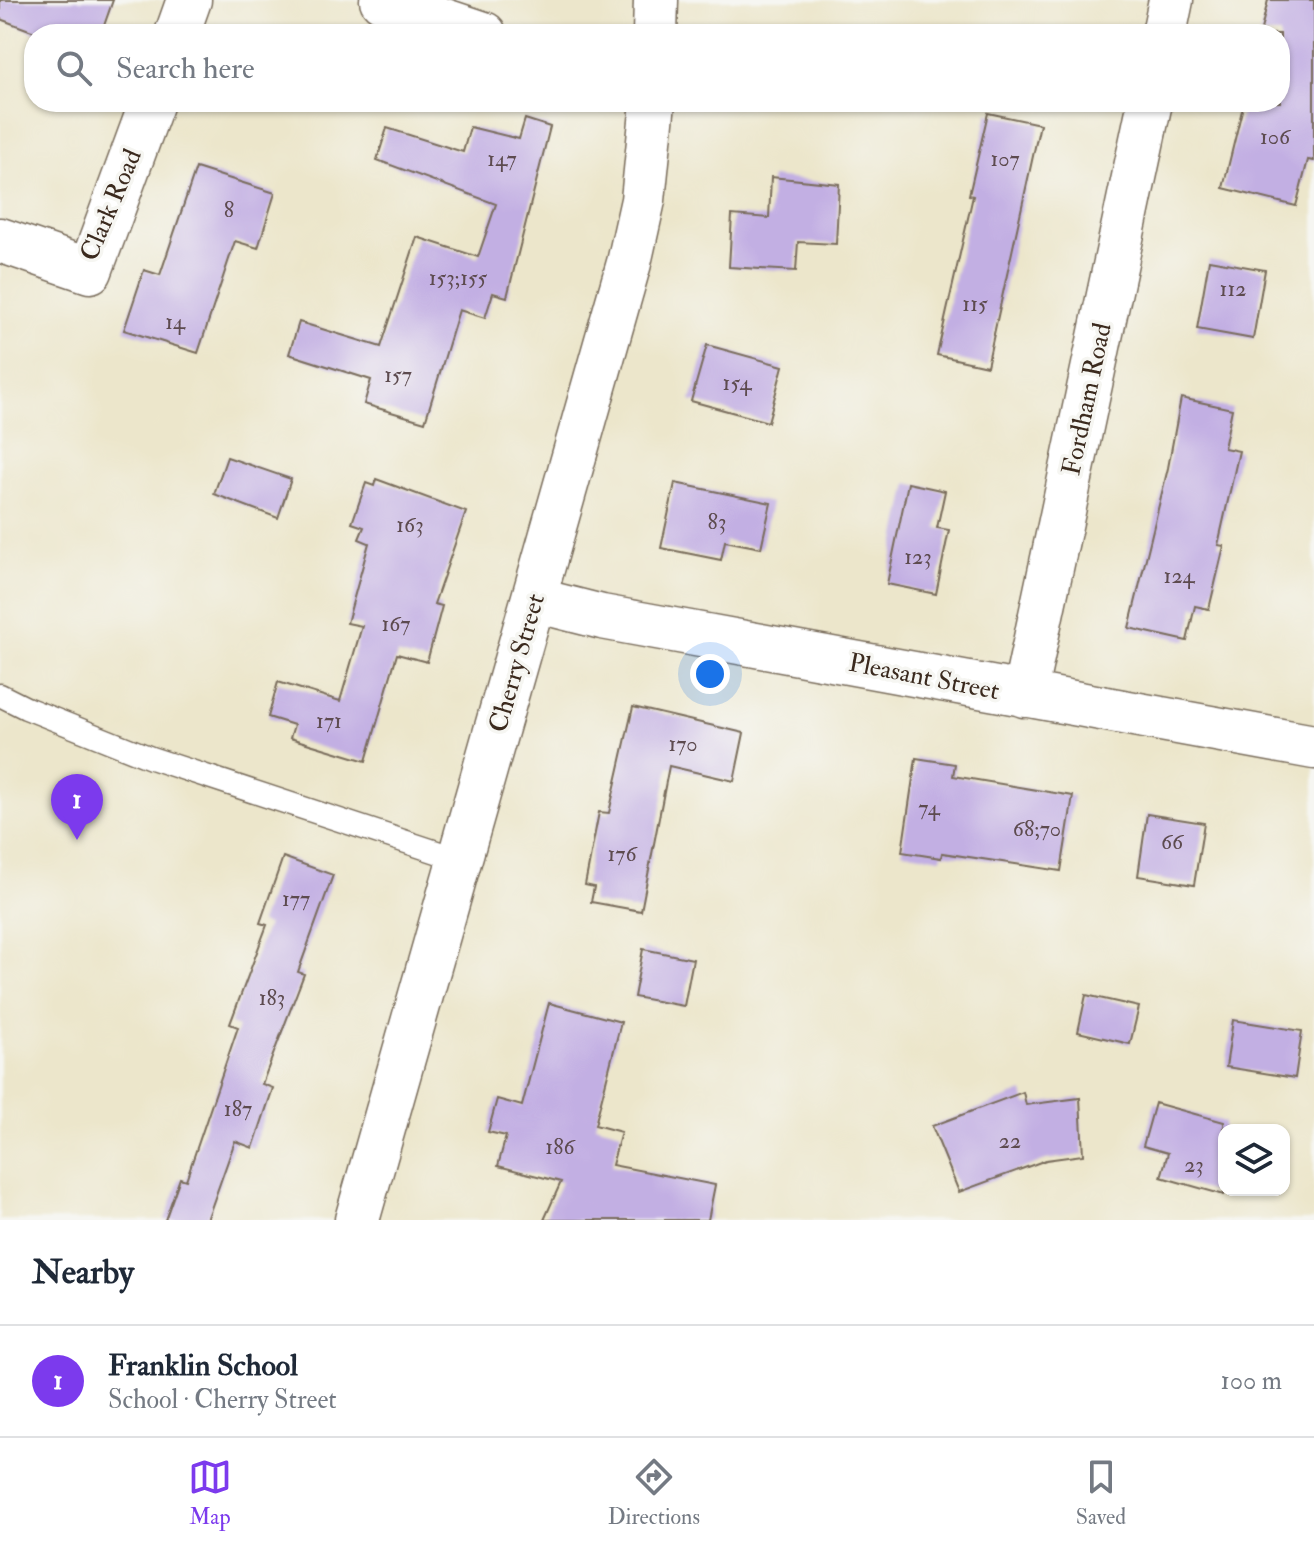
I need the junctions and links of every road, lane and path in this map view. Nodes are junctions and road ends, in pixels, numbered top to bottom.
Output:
1 (189, 0) edge
2 (382, 0) edge
3 (656, 0) edge
4 (1171, 0) edge
5 (181, 24) edge
6 (454, 24) edge
7 (655, 24) edge
8 (1166, 24) edge
9 (148, 112) edge
10 (652, 112) edge
11 (1148, 112) edge
12 (0, 240) edge
13 (535, 600) junction
14 (0, 695) edge
15 (1024, 695) junction
16 (1314, 747) edge
17 (461, 860) junction
18 (357, 1220) edge

1 - 5 street
2 - 6 street
3 - 7 street
4 - 8 street
9 - 12 street, Clark Road
10 - 13 street, Cherry Street
11 - 15 street, Fordham Road
13 - 15 street, Pleasant Street
13 - 17 street, Cherry Street
14 - 17 lane
15 - 16 street, Pleasant Street
17 - 18 street, Cherry Street

